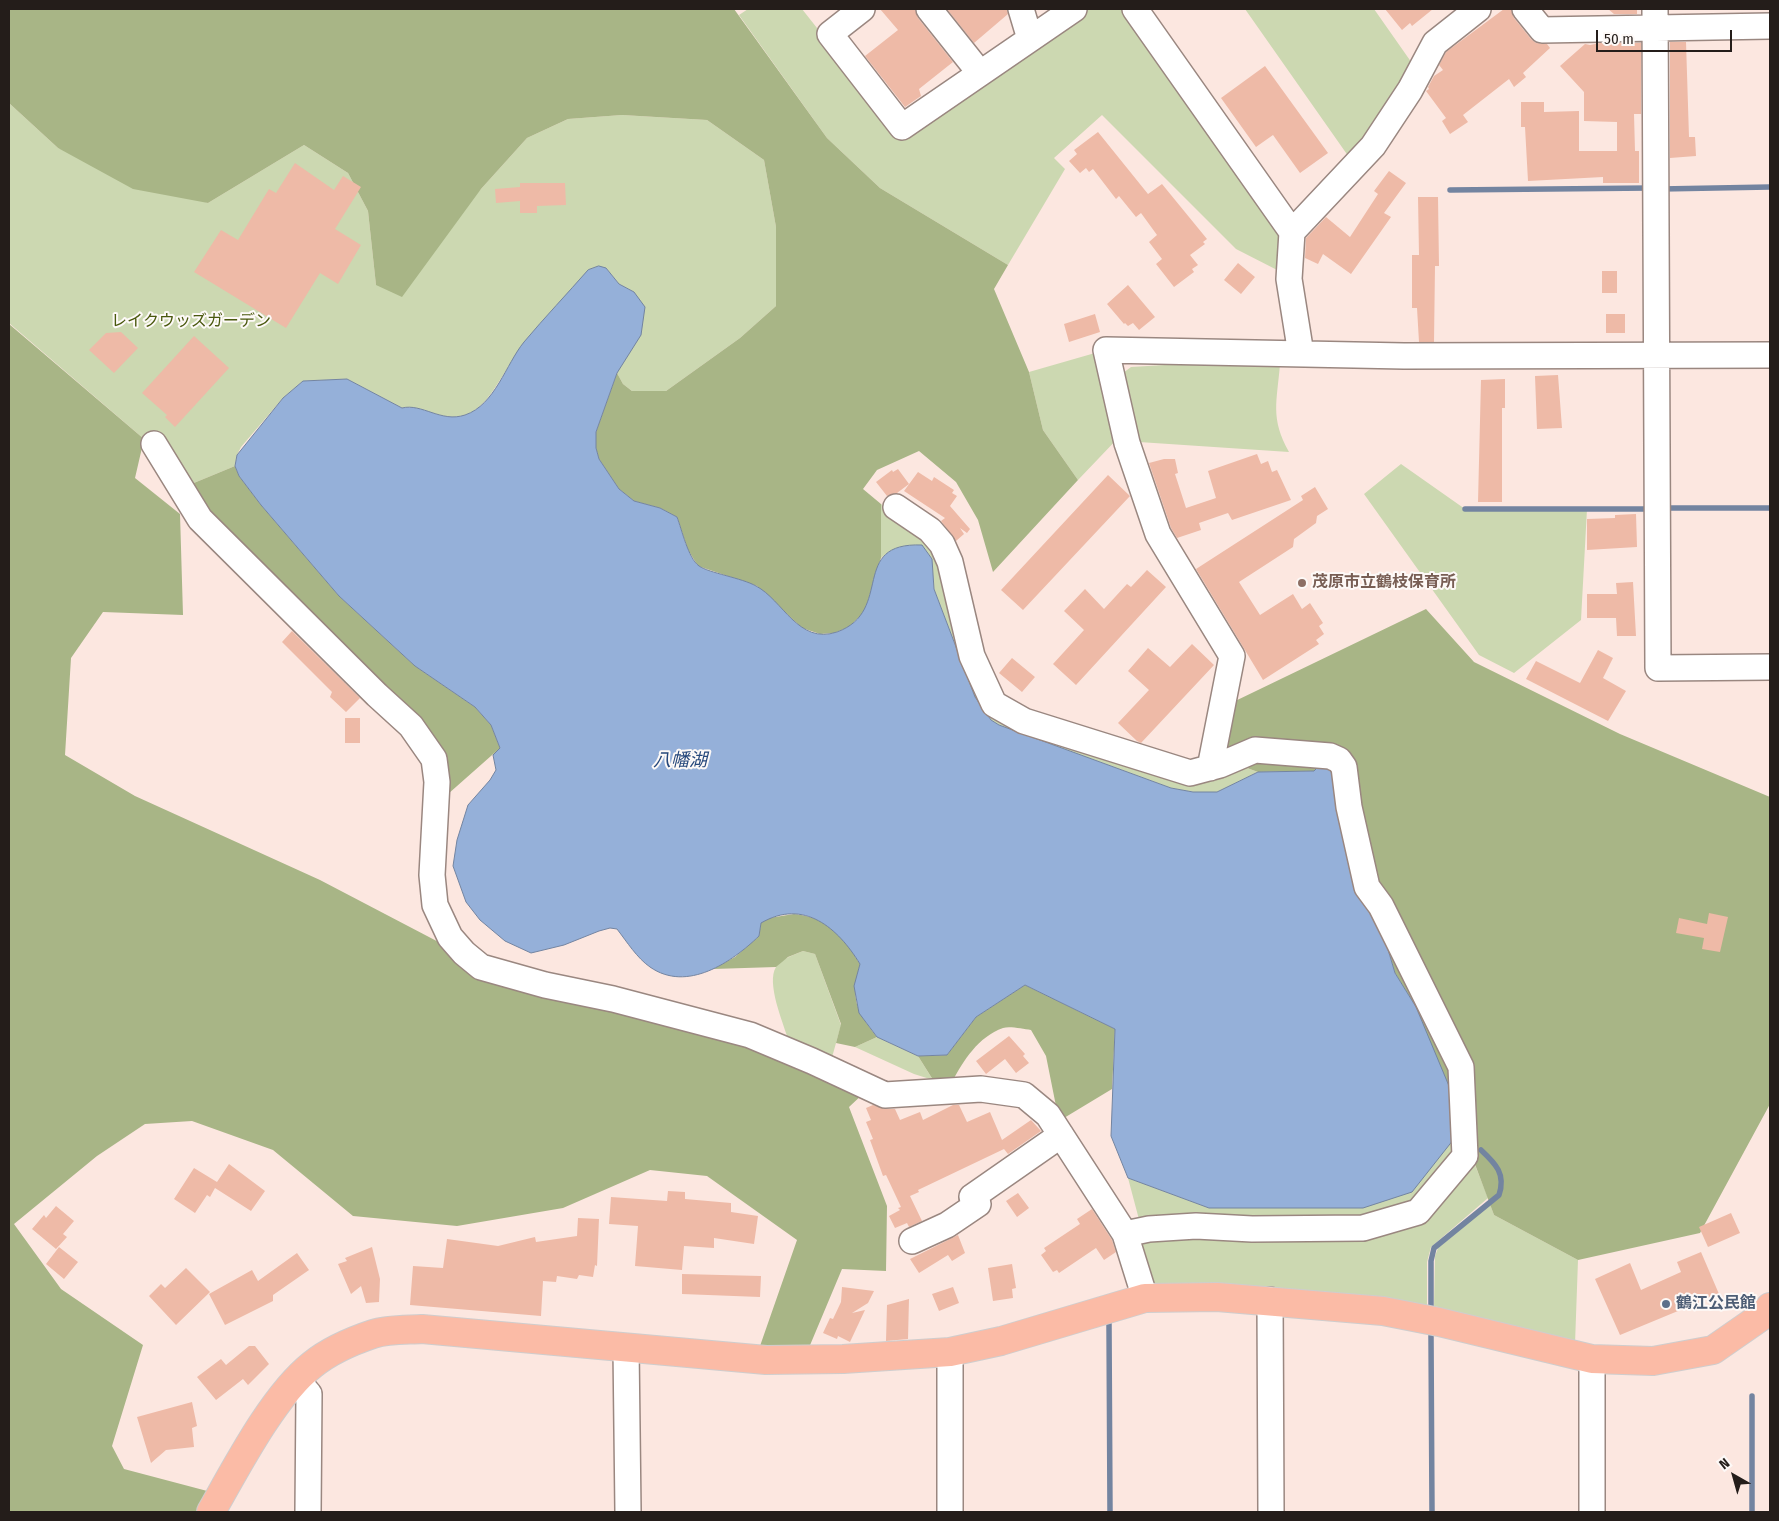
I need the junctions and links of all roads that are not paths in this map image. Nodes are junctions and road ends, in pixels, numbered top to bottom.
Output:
1 (862, 9) edge
2 (929, 9) edge
3 (1021, 9) edge
4 (1074, 9) edge
5 (1135, 9) edge
6 (1478, 9) edge
7 (1525, 9) edge
8 (1655, 18) edge
9 (1770, 26) edge
10 (1030, 39) junction
11 (980, 74) junction
12 (1292, 232) junction
13 (1301, 354) junction
14 (1770, 355) edge
15 (1656, 356) junction
16 (154, 444) dead end
17 (896, 508) dead end
18 (1770, 668) edge
19 (1210, 768) junction
20 (1061, 1136) junction
21 (1125, 1234) junction
22 (912, 1241) dead end
23 (1145, 1298) junction
24 (1270, 1300) junction
25 (1767, 1316) edge
26 (626, 1347) junction
27 (950, 1352) junction
28 (1592, 1359) junction
29 (297, 1380) junction
30 (211, 1512) edge
31 (308, 1512) edge
32 (628, 1512) edge
33 (950, 1512) edge
34 (1271, 1512) edge
35 (1592, 1512) edge

1 - 11 street
2 - 11 street
3 - 10 street
4 - 10 street
5 - 12 street
6 - 12 street
7 - 8 street
8 - 9 street
8 - 15 street
10 - 11 street
12 - 13 street
13 - 15 street
13 - 19 street
14 - 15 street
15 - 18 street
16 - 20 street
17 - 19 street
19 - 21 street
20 - 21 street
20 - 22 street
21 - 23 street
23 - 24 main road
23 - 27 main road
24 - 28 main road
24 - 34 street
25 - 28 main road
26 - 27 main road
26 - 29 main road
26 - 32 street
27 - 33 street
28 - 35 street
29 - 30 main road
29 - 31 street

